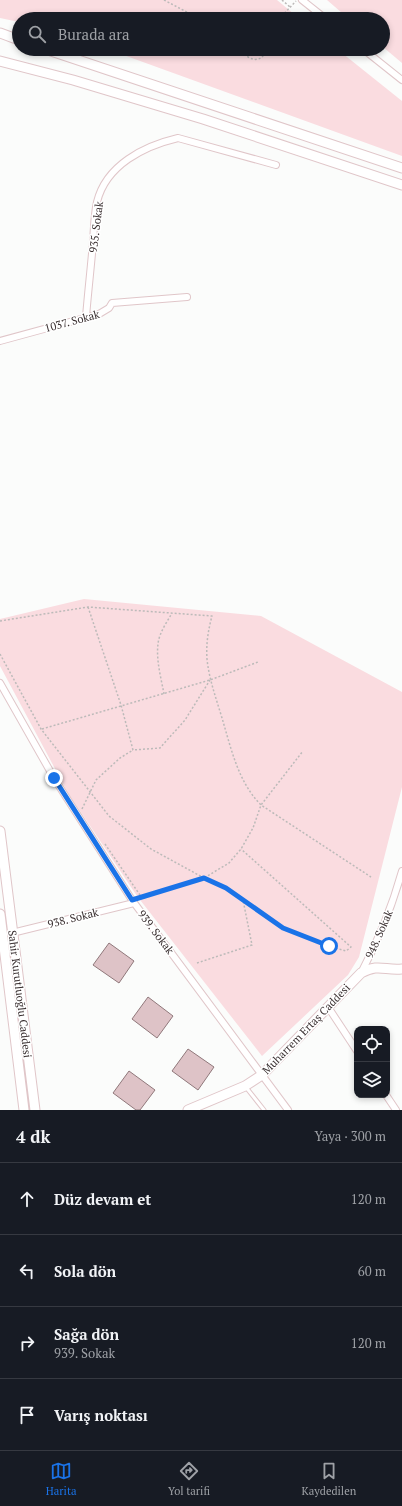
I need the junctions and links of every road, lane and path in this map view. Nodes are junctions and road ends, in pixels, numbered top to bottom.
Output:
1 (164, 0) edge
2 (282, 0) edge
3 (297, 0) edge
4 (302, 0) edge
5 (290, 7) junction
6 (187, 12) edge
7 (285, 12) edge
8 (317, 12) edge
9 (0, 33) edge
10 (12, 37) edge
11 (67, 56) edge
12 (248, 56) edge
13 (262, 56) edge
14 (372, 56) edge
15 (0, 61) edge
16 (402, 80) edge
17 (276, 165) dead end
18 (402, 168) edge
19 (402, 185) edge
20 (187, 297) dead end
21 (86, 317) junction
22 (0, 340) edge
23 (88, 607) junction
24 (172, 613) junction
25 (0, 621) edge
26 (0, 654) edge
27 (258, 662) dead end
28 (210, 680) junction
29 (0, 683) edge
30 (164, 694) junction
31 (121, 705) junction
32 (42, 729) junction
33 (133, 750) junction
34 (303, 750) dead end
35 (90, 791) junction
36 (261, 805) junction
37 (82, 809) dead end
38 (0, 831) edge
39 (104, 841) dead end
40 (241, 849) junction
41 (2, 860) edge
42 (402, 871) edge
43 (372, 877) dead end
44 (204, 878) junction
45 (142, 898) junction
46 (244, 900) junction
47 (133, 902) junction
48 (0, 914) edge
49 (12, 933) junction
50 (197, 964) dead end
51 (402, 970) edge
52 (361, 973) junction
53 (328, 1007) junction
54 (354, 1046) edge
55 (262, 1075) junction
56 (245, 1086) junction
57 (388, 1098) edge
58 (24, 1110) edge
59 (35, 1110) edge
60 (188, 1110) edge
61 (264, 1110) edge
62 (288, 1110) edge
63 (396, 1110) edge

1 - 6 path
2 - 5 path
3 - 5 path
4 - 8 street
5 - 7 path
9 - 10 street
11 - 18 street
12 - 13 path
14 - 16 street
15 - 19 street
17 - 21 street, 935. Sokak
20 - 21 street, 1037. Sokak
21 - 22 street, 1037. Sokak
23 - 24 path
23 - 25 path
23 - 31 path
24 - 28 path
24 - 30 path
26 - 32 path
27 - 28 path
28 - 30 path
28 - 33 path
28 - 36 path
29 - 47 street, 939. Sokak
30 - 31 path
31 - 32 path
31 - 33 path
32 - 35 path
33 - 35 path
34 - 36 path
35 - 37 path
35 - 44 path
36 - 40 path
36 - 43 path
38 - 41 street, Sahir Kurutluoğlu Caddesi
39 - 45 path
40 - 44 path
40 - 46 path
41 - 49 street, Sahir Kurutluoğlu Caddesi
42 - 52 street, 948. Sokak
44 - 45 path
44 - 46 path
45 - 47 path
46 - 50 path
47 - 49 street, 938. Sokak
47 - 55 street, 939. Sokak
48 - 58 street, Sahir Kurutluoğlu Caddesi
49 - 59 street, Sahir Kurutluoğlu Caddesi
51 - 52 street, Muharrem Ertaş Caddesi
52 - 53 street, Muharrem Ertaş Caddesi
53 - 54 street
53 - 55 street, Muharrem Ertaş Caddesi
55 - 56 street, Muharrem Ertaş Caddesi
55 - 62 street, 939. Sokak
56 - 60 street, Muharrem Ertaş Caddesi
56 - 61 lane
57 - 63 street

